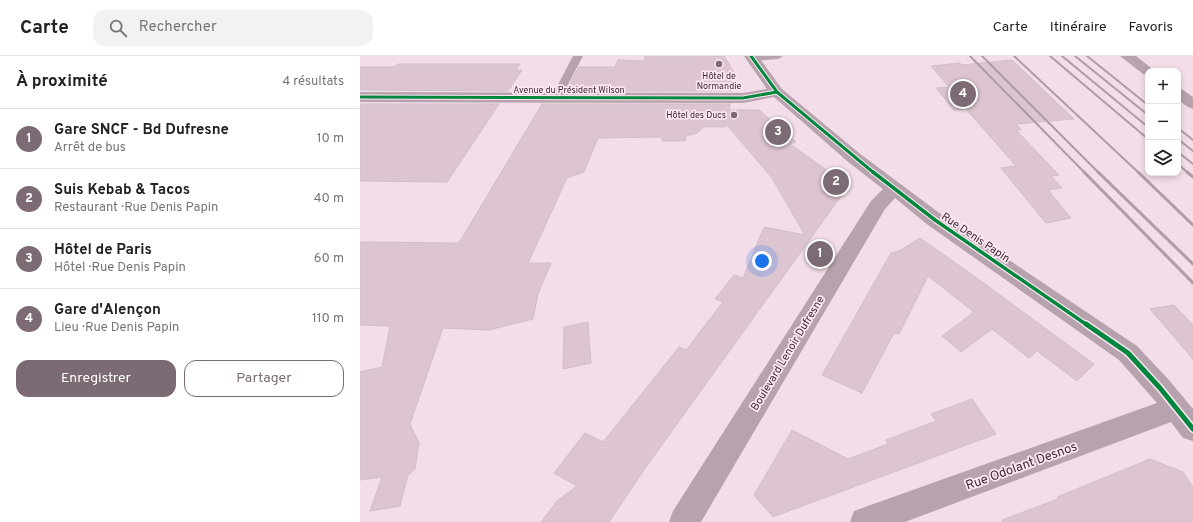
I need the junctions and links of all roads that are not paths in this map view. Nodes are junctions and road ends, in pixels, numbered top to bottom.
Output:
1 (578, 56) edge
2 (778, 56) edge
3 (1127, 56) edge
4 (752, 57) edge
5 (1145, 69) edge
6 (777, 92) junction
7 (1181, 95) edge
8 (360, 98) edge
9 (556, 98) junction
10 (1193, 104) edge
11 (894, 188) junction
12 (1176, 408) junction
13 (1193, 429) edge
14 (684, 522) edge
15 (865, 522) edge

1 - 9 lane
2 - 4 lane
3 - 5 street
4 - 6 street, Rue Denis Papin
6 - 9 street, Avenue du Président Wilson
6 - 11 street, Rue Denis Papin
7 - 10 street
8 - 9 street, Avenue du Président Wilson
11 - 12 street, Rue Denis Papin
11 - 14 street, Boulevard Lenoir Dufresne
12 - 13 street, Rue Denis Papin
12 - 15 street, Rue Odolant Desnos

